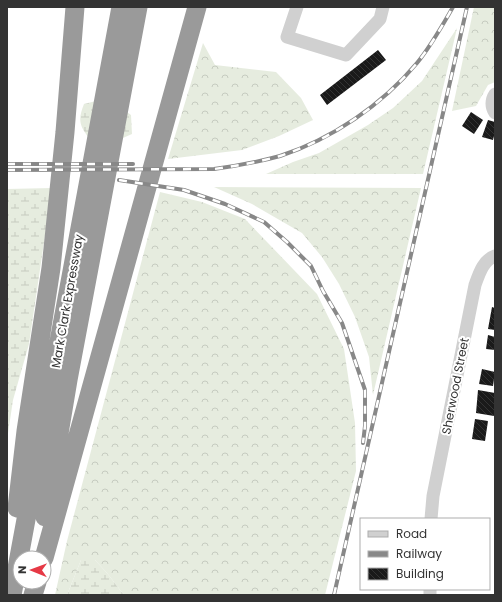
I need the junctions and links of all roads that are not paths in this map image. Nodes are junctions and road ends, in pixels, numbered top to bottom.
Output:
1 (75, 7) edge
2 (121, 7) edge
3 (138, 7) edge
4 (197, 7) edge
5 (296, 7) edge
6 (383, 7) edge
7 (495, 94) edge
8 (495, 113) edge
9 (493, 257) edge
10 (431, 518) edge
11 (39, 550) edge
12 (46, 550) edge
13 (8, 595) edge
14 (12, 595) edge

1 - 13 highway
2 - 14 highway, Mark Clark Expressway
3 - 11 highway, Mark Clark Expressway
4 - 12 highway
5 - 6 street
7 - 8 street
9 - 10 street, Sherwood Street

